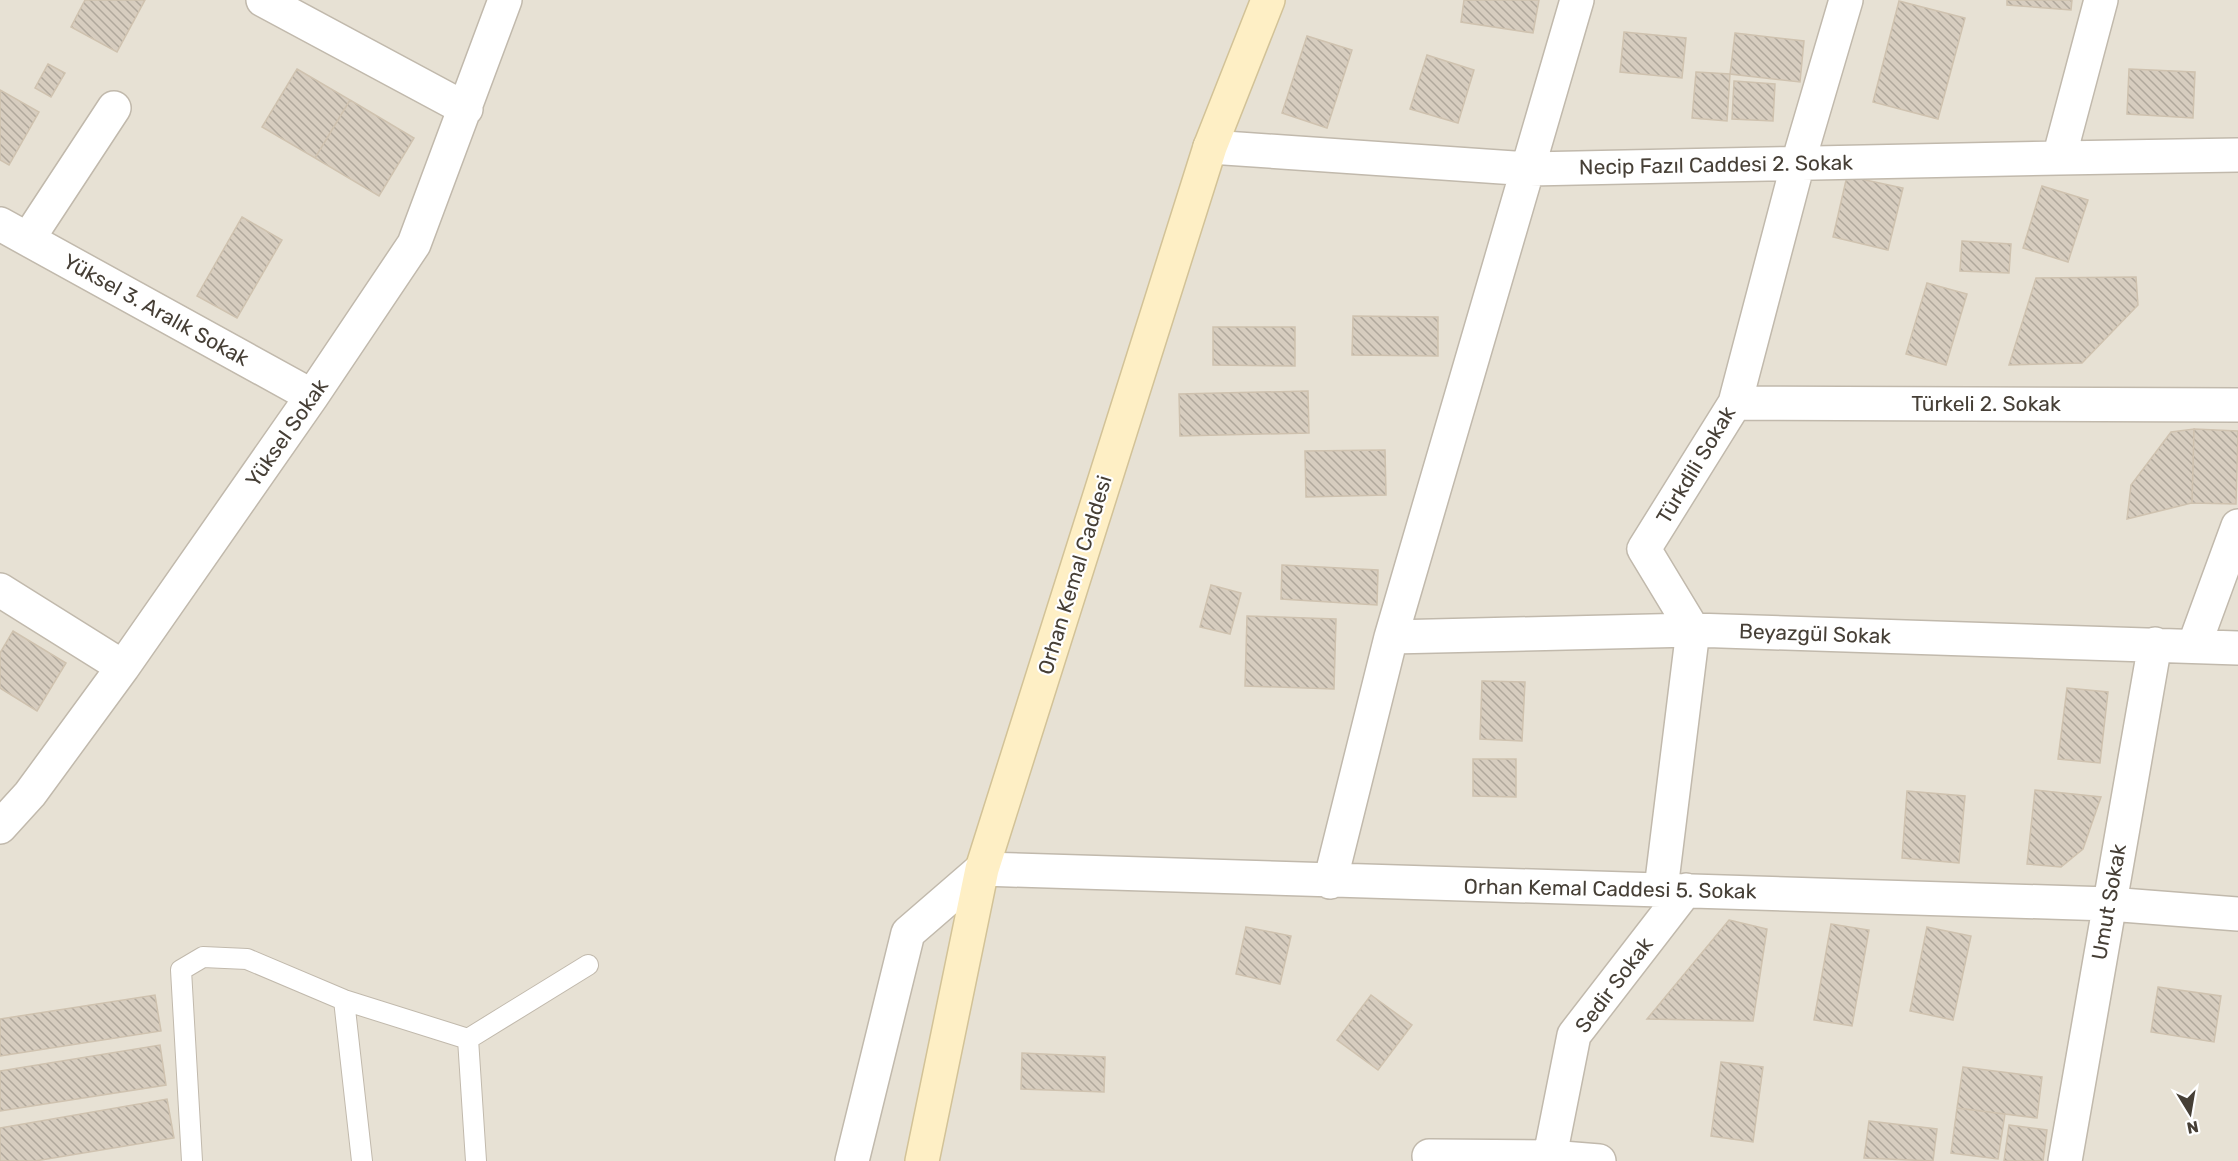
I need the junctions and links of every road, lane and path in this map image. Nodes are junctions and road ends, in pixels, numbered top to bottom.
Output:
1 (263, 0) edge
2 (505, 0) edge
3 (1268, 0) edge
4 (1577, 0) edge
5 (1846, 0) edge
6 (2101, 0) edge
7 (114, 108) dead end
8 (466, 109) junction
9 (1210, 147) junction
10 (2238, 155) edge
11 (2059, 158) junction
12 (1798, 163) junction
13 (1530, 169) junction
14 (0, 224) edge
15 (28, 239) junction
16 (312, 396) junction
17 (1735, 403) junction
18 (2238, 405) edge
19 (2238, 526) edge
20 (0, 590) edge
21 (1693, 630) junction
22 (1391, 637) junction
23 (2155, 644) junction
24 (2194, 646) junction
25 (2238, 648) edge
26 (123, 667) junction
27 (0, 827) edge
28 (982, 869) junction
29 (1330, 882) junction
30 (1674, 890) junction
31 (2109, 904) junction
32 (2238, 914) edge
33 (588, 965) dead end
34 (345, 1000) junction
35 (468, 1039) junction
36 (1429, 1156) dead end
37 (1549, 1159) edge
38 (192, 1161) edge
39 (362, 1161) edge
40 (476, 1161) edge
41 (852, 1161) edge
42 (922, 1161) edge
43 (1599, 1161) edge
44 (2065, 1161) edge

1 - 8 street
2 - 8 street, Yüksel Sokak
3 - 9 street, Orhan Kemal Caddesi
4 - 13 street
5 - 12 street, Türkdili Sokak
6 - 11 street
7 - 15 street
8 - 16 street, Yüksel Sokak
9 - 13 street, Necip Fazıl Caddesi 2. Sokak
9 - 28 street, Orhan Kemal Caddesi
10 - 11 street, Necip Fazıl Caddesi 2. Sokak
11 - 12 street, Necip Fazıl Caddesi 2. Sokak
12 - 13 street, Necip Fazıl Caddesi 2. Sokak
12 - 17 street, Türkdili Sokak
13 - 22 street
14 - 15 street, Yüksel 3. Aralık Sokak
15 - 16 street, Yüksel 3. Aralık Sokak
16 - 26 street, Yüksel Sokak
17 - 18 street, Türkeli 2. Sokak
17 - 21 street, Türkdili Sokak
19 - 24 street
20 - 26 street
21 - 22 street, Beyazgül Sokak
21 - 23 street, Beyazgül Sokak
21 - 30 street
22 - 29 street
23 - 24 street, Beyazgül Sokak
23 - 31 street, Umut Sokak
24 - 25 street, Beyazgül Sokak
26 - 27 street, Yüksel Sokak
28 - 29 street, Orhan Kemal Caddesi 5. Sokak
28 - 41 street
28 - 42 street, Orhan Kemal Caddesi
29 - 30 street, Orhan Kemal Caddesi 5. Sokak
30 - 31 street, Orhan Kemal Caddesi 5. Sokak
30 - 37 street, Sedir Sokak
31 - 32 street, Orhan Kemal Caddesi 5. Sokak
31 - 44 street, Umut Sokak
33 - 35 lane
34 - 35 lane
34 - 38 lane
34 - 39 lane
35 - 40 lane
36 - 37 street
37 - 43 street

